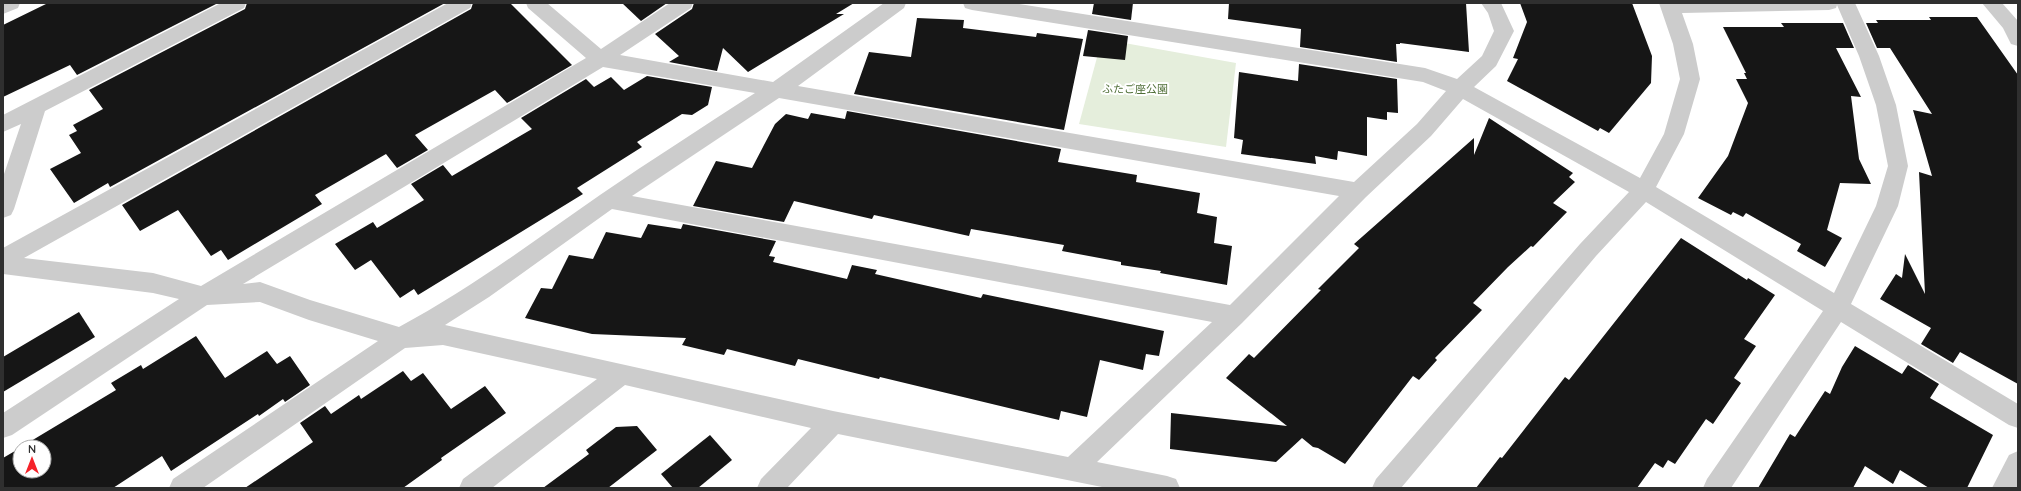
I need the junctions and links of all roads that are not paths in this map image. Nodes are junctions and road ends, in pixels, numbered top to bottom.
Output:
1 (11, 3) edge
2 (238, 3) edge
3 (463, 3) edge
4 (535, 3) edge
5 (684, 3) edge
6 (896, 3) edge
7 (972, 3) edge
8 (1490, 3) edge
9 (1829, 3) edge
10 (1846, 3) edge
11 (1991, 3) edge
12 (1670, 5) edge
13 (3, 7) edge
14 (2018, 39) edge
15 (600, 59) junction
16 (1460, 88) junction
17 (775, 90) junction
18 (36, 108) junction
19 (3, 124) edge
20 (1644, 190) junction
21 (1358, 191) junction
22 (609, 200) junction
23 (3, 209) edge
24 (3, 259) edge
25 (3, 265) edge
26 (203, 296) junction
27 (1838, 308) junction
28 (1234, 316) junction
29 (402, 338) junction
30 (622, 374) junction
31 (2018, 417) edge
32 (833, 422) junction
33 (3, 427) edge
34 (2018, 463) edge
35 (1072, 469) junction
36 (182, 488) edge
37 (472, 488) edge
38 (770, 488) edge
39 (1167, 488) edge
40 (1385, 488) edge
41 (1716, 488) edge
42 (2005, 488) edge

1 - 13 street
2 - 18 street
3 - 24 street
4 - 15 street
5 - 15 street
6 - 17 street
7 - 16 street
8 - 16 street
9 - 12 street
10 - 27 street
11 - 14 street
12 - 20 street
15 - 17 street
15 - 26 street
16 - 20 street
16 - 21 street
17 - 21 street
17 - 22 street
18 - 19 street
18 - 23 street
20 - 27 street
20 - 40 street
21 - 28 street
22 - 28 street
22 - 29 street
25 - 26 street
26 - 29 street
26 - 33 street
27 - 31 street
27 - 41 street
28 - 35 street
29 - 30 street
29 - 36 street
30 - 32 street
30 - 37 street
32 - 35 street
32 - 38 street
34 - 42 street
35 - 39 street

